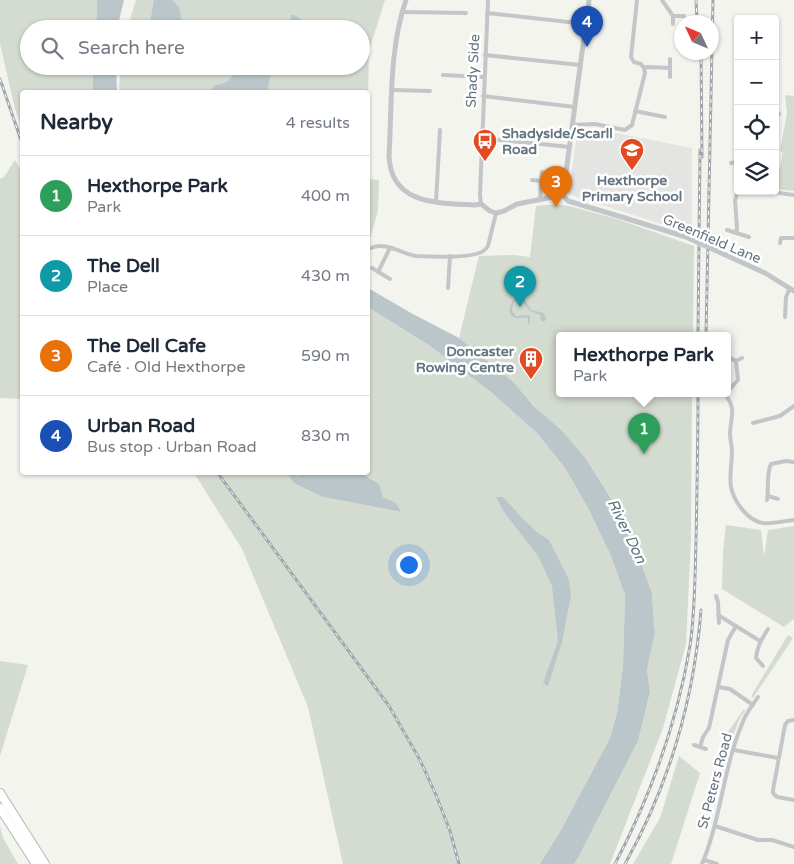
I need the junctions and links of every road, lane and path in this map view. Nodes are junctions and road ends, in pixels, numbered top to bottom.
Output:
1 (406, 0) edge
2 (488, 0) edge
3 (589, 0) edge
4 (637, 0) edge
5 (662, 0) edge
6 (402, 12) junction
7 (466, 13) dead end
8 (487, 13) junction
9 (673, 16) joint
10 (586, 24) junction
11 (673, 24) dead end
12 (485, 55) junction
13 (670, 59) dead end
14 (580, 65) junction
15 (644, 68) junction
16 (670, 68) junction
17 (443, 75) dead end
18 (484, 77) junction
19 (670, 77) dead end
20 (393, 90) junction
21 (430, 91) dead end
22 (483, 96) junction
23 (575, 107) junction
24 (635, 111) junction
25 (665, 117) dead end
26 (572, 125) junction
27 (440, 130) dead end
28 (481, 138) junction
29 (570, 147) junction
30 (731, 163) dead end
31 (734, 163) edge
32 (542, 172) dead end
33 (532, 180) dead end
34 (541, 181) junction
35 (779, 193) edge
36 (563, 195) junction
37 (737, 195) edge
38 (794, 195) edge
39 (540, 199) junction
40 (436, 202) junction
41 (481, 204) junction
42 (496, 213) junction
43 (727, 230) dead end
44 (736, 232) junction
45 (749, 237) dead end
46 (794, 238) edge
47 (780, 243) dead end
48 (371, 248) dead end
49 (390, 248) junction
50 (450, 256) junction
51 (372, 268) dead end
52 (378, 272) junction
53 (390, 279) dead end
54 (448, 288) dead end
55 (792, 289) edge
56 (785, 317) dead end
57 (731, 358) edge
58 (742, 358) dead end
59 (736, 361) junction
60 (731, 386) edge
61 (728, 397) edge
62 (794, 406) edge
63 (790, 410) junction
64 (761, 415) dead end
65 (794, 416) edge
66 (762, 422) junction
67 (753, 423) dead end
68 (767, 459) dead end
69 (794, 462) edge
70 (771, 464) junction
71 (778, 499) dead end
72 (794, 520) edge
73 (716, 596) dead end
74 (718, 616) junction
75 (719, 622) dead end
76 (736, 626) junction
77 (768, 629) dead end
78 (760, 641) junction
79 (763, 666) dead end
80 (718, 687) junction
81 (758, 697) dead end
82 (753, 705) junction
83 (794, 720) edge
84 (694, 745) dead end
85 (700, 747) junction
86 (706, 749) dead end
87 (734, 750) junction
88 (778, 758) junction
89 (0, 793) edge
90 (794, 800) edge
91 (0, 808) edge
92 (715, 826) junction
93 (794, 847) edge
94 (703, 862) edge
95 (36, 864) edge
96 (45, 864) edge
97 (717, 864) edge

1 - 6 street
2 - 8 street, Shady Side
3 - 10 street
4 - 15 street
5 - 9 street
6 - 7 street
6 - 20 street
8 - 10 street
8 - 12 street, Shady Side
9 - 11 street
10 - 14 street
12 - 14 street
12 - 18 street, Shady Side
13 - 16 street
14 - 23 street
15 - 16 street
15 - 24 street
16 - 19 street
17 - 18 street
18 - 22 street, Shady Side
20 - 21 street
20 - 40 street
22 - 23 street
22 - 28 street, Shady Side
23 - 26 street
24 - 25 street
24 - 26 street
26 - 29 street
27 - 40 street
28 - 29 street
28 - 41 street, Shady Side
29 - 36 street
30 - 31 street
32 - 34 street
33 - 34 street
34 - 39 street
35 - 38 street
36 - 39 street
36 - 55 street, Greenfield Lane, bridge
37 - 44 street
39 - 42 street
40 - 41 street
41 - 42 street
42 - 50 street
43 - 44 street
44 - 45 street
46 - 47 street
48 - 49 street
49 - 50 street
49 - 52 street
50 - 54 street
51 - 52 street
52 - 53 street
55 - 56 street
57 - 59 street
58 - 59 street
59 - 60 street
61 - 72 street
62 - 63 street
63 - 65 street
63 - 66 street
64 - 66 street
66 - 67 street
68 - 70 street
69 - 70 street
70 - 71 street
73 - 74 street
74 - 75 street
74 - 76 street
76 - 78 street
76 - 80 street
77 - 78 street
78 - 79 street
80 - 82 street
80 - 85 street
81 - 82 street, St Peters Road
82 - 87 street, St Peters Road
83 - 88 street
84 - 85 street
85 - 86 street
87 - 88 street
87 - 92 street, St Peters Road
88 - 90 street
89 - 96 highway
91 - 95 highway
92 - 93 street
92 - 94 street, St Peters Road
94 - 97 street

